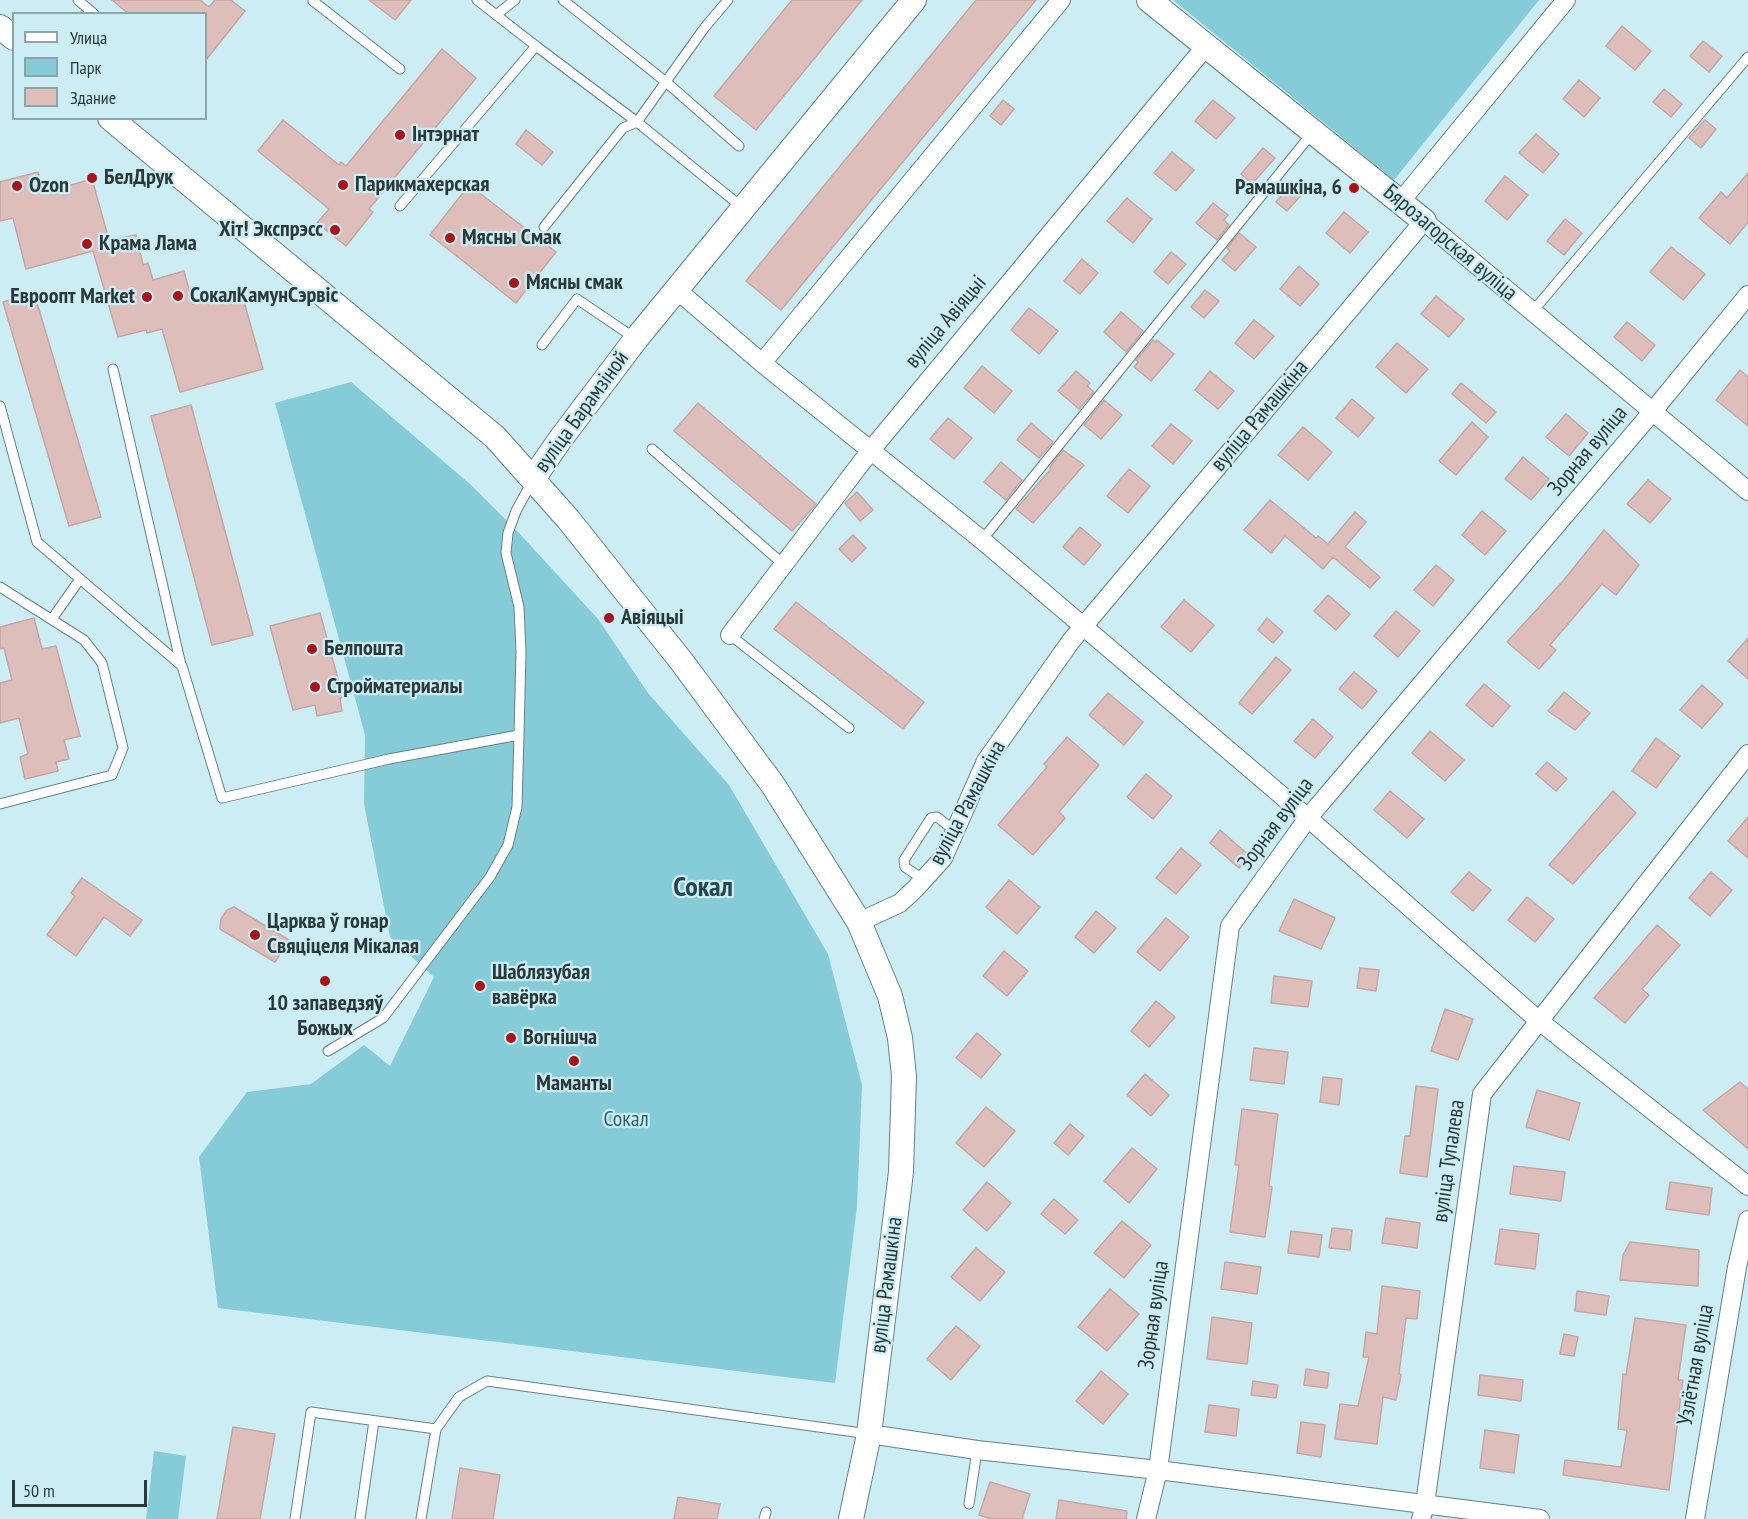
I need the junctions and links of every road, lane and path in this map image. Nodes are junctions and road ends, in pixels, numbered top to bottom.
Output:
1 (78, 0) edge
2 (315, 0) edge
3 (477, 0) edge
4 (515, 0) edge
5 (563, 0) edge
6 (728, 0) edge
7 (914, 0) edge
8 (1061, 0) edge
9 (1149, 0) edge
10 (1566, 0) edge
11 (92, 12) edge
12 (496, 15) junction
13 (0, 27) edge
14 (12, 36) edge
15 (536, 46) junction
16 (1206, 46) junction
17 (1748, 57) edge
18 (400, 69) dead end
19 (666, 82) junction
20 (112, 120) edge
21 (637, 122) junction
22 (1312, 132) junction
23 (739, 146) dead end
24 (1401, 201) junction
25 (400, 206) dead end
26 (743, 208) junction
27 (1424, 221) junction
28 (544, 227) dead end
29 (677, 290) junction
30 (1748, 295) edge
31 (1533, 311) junction
32 (636, 339) junction
33 (542, 345) dead end
34 (762, 363) junction
35 (113, 369) dead end
36 (0, 406) edge
37 (1653, 411) junction
38 (652, 449) dead end
39 (871, 450) junction
40 (533, 478) junction
41 (1748, 491) edge
42 (982, 540) junction
43 (784, 565) junction
44 (80, 579) junction
45 (0, 587) edge
46 (52, 619) junction
47 (1084, 626) junction
48 (730, 635) joint
49 (182, 666) junction
50 (849, 728) dead end
51 (519, 735) junction
52 (1748, 754) edge
53 (0, 804) edge
54 (1308, 818) junction
55 (955, 831) junction
56 (924, 880) junction
57 (859, 922) junction
58 (1538, 1020) junction
59 (328, 1051) dead end
60 (1748, 1186) edge
61 (1748, 1220) edge
62 (374, 1420) junction
63 (436, 1429) junction
64 (869, 1434) junction
65 (977, 1450) junction
66 (1158, 1470) junction
67 (969, 1504) dead end
68 (1423, 1511) edge
69 (295, 1519) edge
70 (360, 1519) edge
71 (421, 1519) edge
72 (851, 1519) edge
73 (1146, 1519) edge
74 (1540, 1519) edge
75 (1695, 1519) edge

1 - 11 lane
2 - 18 lane
3 - 12 lane
4 - 12 lane
5 - 19 lane
6 - 19 lane
7 - 26 street, вуліца Барамзіной
8 - 34 street
9 - 16 street, Бярозагорская вуліца
10 - 24 street
12 - 15 lane
13 - 14 street
15 - 21 lane
15 - 25 lane
16 - 22 street, Бярозагорская вуліца
16 - 39 street, вуліца Авіяцыі
17 - 31 lane
19 - 21 lane
19 - 23 lane
20 - 40 street, вуліца Барамзіной
21 - 26 lane
21 - 28 lane
22 - 24 street, Бярозагорская вуліца
22 - 42 lane
24 - 27 street, Бярозагорская вуліца
26 - 29 street, вуліца Барамзіной
27 - 31 street, Бярозагорская вуліца
27 - 47 street, вуліца Рамашкіна
29 - 32 street, вуліца Барамзіной
29 - 34 street
30 - 37 street, Зорная вуліца
31 - 37 street, Бярозагорская вуліца
32 - 33 lane
32 - 40 street, вуліца Барамзіной
34 - 39 street
35 - 49 lane
36 - 44 lane
37 - 41 street, Бярозагорская вуліца
37 - 54 street, Зорная вуліца
38 - 43 lane
39 - 42 street
39 - 43 street, вуліца Авіяцыі
40 - 51 lane
40 - 57 street
42 - 47 street
43 - 48 street, вуліца Авіяцыі
44 - 46 lane
44 - 49 lane
45 - 46 lane
46 - 53 lane
47 - 54 street
47 - 55 street, вуліца Рамашкіна
48 - 50 lane
49 - 51 lane
51 - 59 lane
52 - 58 street, вуліца Тупалева
54 - 58 street
54 - 66 street, Зорная вуліца
55 - 56 street, вуліца Рамашкіна
55 - 56 lane
56 - 57 street, вуліца Рамашкіна
57 - 64 street, вуліца Рамашкіна
58 - 60 street
58 - 68 street, вуліца Тупалева
61 - 75 street, Узлётная вуліца
62 - 63 lane
62 - 69 lane
62 - 70 lane
63 - 64 lane
63 - 71 lane
64 - 65 street
64 - 72 street, вуліца Рамашкіна
65 - 66 street
65 - 67 lane
66 - 68 street
66 - 73 street, Зорная вуліца
68 - 74 street

